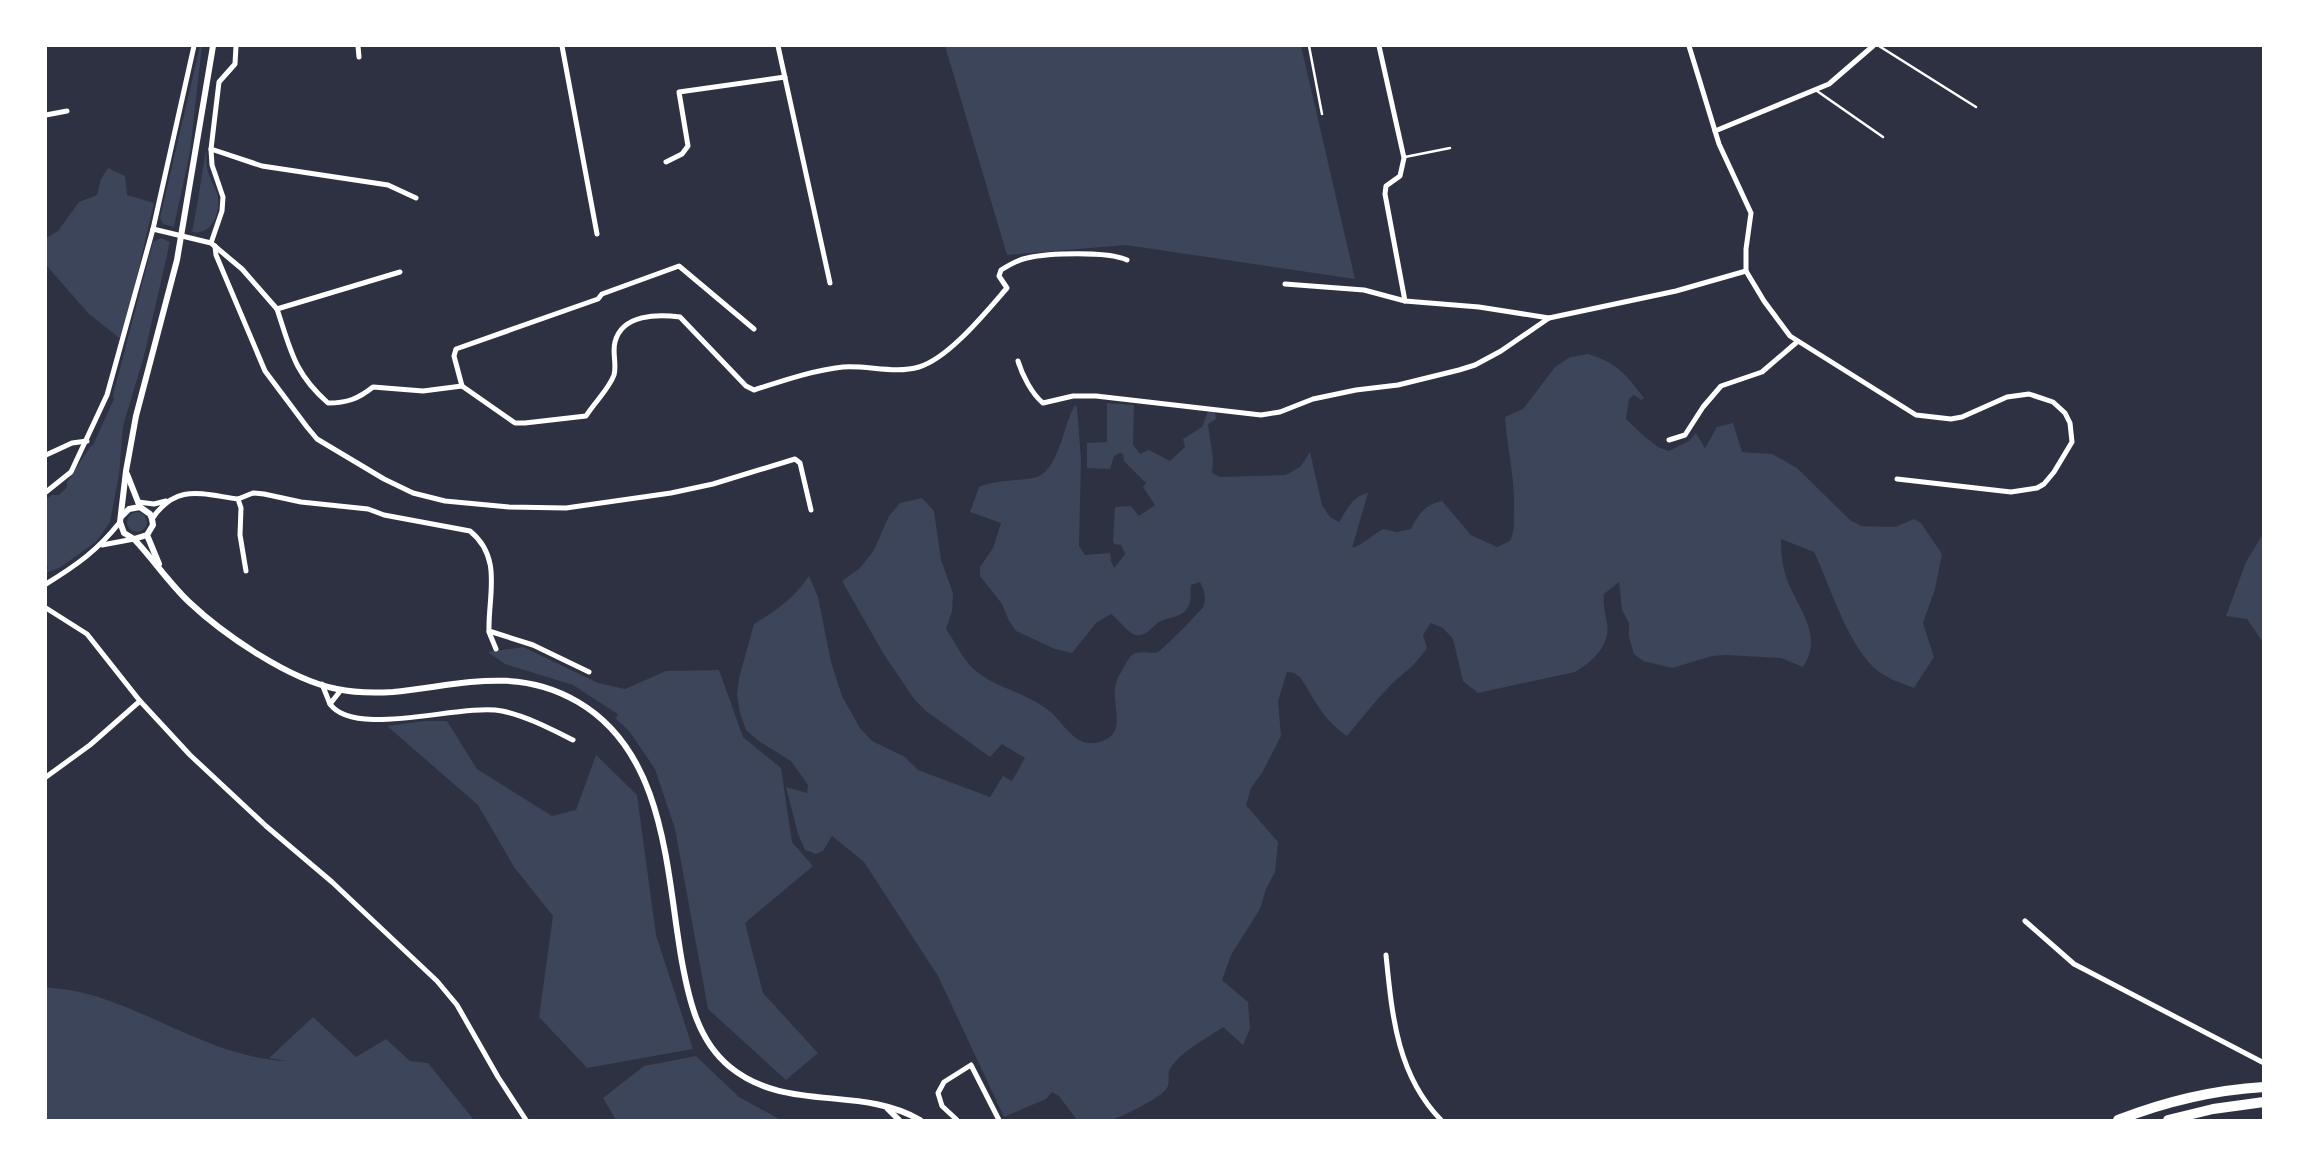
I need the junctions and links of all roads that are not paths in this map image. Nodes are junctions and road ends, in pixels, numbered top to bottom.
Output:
1 (194, 46) edge
2 (214, 46) edge
3 (236, 46) edge
4 (358, 46) edge
5 (562, 46) edge
6 (778, 46) edge
7 (1309, 46) edge
8 (1380, 46) edge
9 (1689, 46) edge
10 (1873, 46) edge
11 (1879, 46) edge
12 (359, 57) dead end
13 (785, 77) junction
14 (1817, 91) junction
15 (1976, 107) dead end
16 (67, 111) dead end
17 (1322, 114) dead end
18 (46, 115) edge
19 (1715, 131) junction
20 (1883, 138) dead end
21 (1450, 148) dead end
22 (211, 149) junction
23 (1404, 158) junction
24 (666, 162) dead end
25 (416, 198) dead end
26 (153, 229) junction
27 (597, 234) dead end
28 (213, 245) junction
29 (1128, 260) dead end
30 (1746, 271) junction
31 (400, 272) dead end
32 (830, 283) dead end
33 (1285, 284) dead end
34 (1405, 301) junction
35 (277, 309) junction
36 (1549, 318) junction
37 (754, 329) dead end
38 (1797, 342) junction
39 (1018, 361) dead end
40 (462, 386) junction
41 (1669, 440) dead end
42 (87, 441) junction
43 (46, 455) edge
44 (126, 471) junction
45 (1897, 480) dead end
46 (46, 492) edge
47 (238, 499) junction
48 (169, 500) junction
49 (139, 505) junction
50 (811, 510) dead end
51 (121, 519) junction
52 (152, 519) junction
53 (147, 536) junction
54 (134, 539) junction
55 (102, 544) junction
56 (161, 569) junction
57 (246, 571) dead end
58 (46, 584) edge
59 (46, 608) edge
60 (489, 631) junction
61 (496, 649) dead end
62 (589, 671) dead end
63 (322, 684) junction
64 (341, 690) junction
65 (140, 701) junction
66 (330, 704) junction
67 (573, 740) dead end
68 (46, 777) edge
69 (2025, 921) dead end
70 (1386, 955) dead end
71 (2263, 1063) edge
72 (2263, 1087) edge
73 (2263, 1102) edge
74 (887, 1108) junction
75 (526, 1121) edge
76 (899, 1121) edge
77 (920, 1121) edge
78 (957, 1121) edge
79 (999, 1121) edge
80 (1441, 1121) edge
81 (2118, 1121) edge
82 (2168, 1121) edge

1 - 26 street
2 - 44 street
3 - 22 street
4 - 12 street
5 - 27 street
6 - 13 street
7 - 17 lane
8 - 23 street
9 - 19 street
10 - 14 street
11 - 15 lane
13 - 24 street
13 - 32 street
14 - 19 street
14 - 20 lane
16 - 18 street
19 - 30 street
21 - 23 lane
22 - 25 street
22 - 28 street
23 - 34 street
26 - 28 street
26 - 42 street
28 - 35 street
28 - 50 street
29 - 40 street
30 - 36 street
30 - 38 street
31 - 35 street
33 - 34 street
34 - 36 street
35 - 40 street
36 - 39 street
37 - 40 street
38 - 41 street
38 - 45 street
42 - 43 street
42 - 46 street
44 - 49 street
44 - 51 street
47 - 48 street
47 - 57 street
47 - 60 street
48 - 49 street
48 - 52 street
49 - 51 street
49 - 52 street
51 - 54 street
51 - 55 street
52 - 53 street
53 - 54 street
53 - 56 street
54 - 55 street
54 - 56 street
55 - 58 street
56 - 63 street
59 - 65 street
60 - 61 street
60 - 62 street
63 - 64 street
63 - 66 street
64 - 66 street
64 - 74 street
65 - 68 street
65 - 75 street
66 - 67 street
69 - 71 street
70 - 80 street
72 - 81 highway
73 - 82 highway
74 - 76 street
74 - 77 street
78 - 79 street

